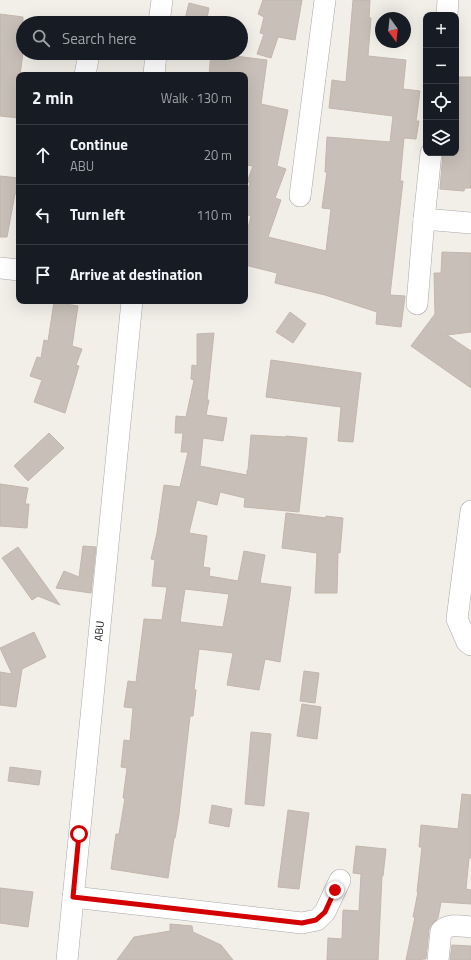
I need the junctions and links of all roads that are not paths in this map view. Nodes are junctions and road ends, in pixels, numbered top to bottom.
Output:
1 (162, 0) edge
2 (324, 0) edge
3 (448, 0) edge
4 (447, 12) edge
5 (160, 16) edge
6 (155, 60) edge
7 (154, 72) edge
8 (431, 156) edge
9 (300, 196) dead end
10 (424, 219) junction
11 (471, 223) edge
12 (0, 268) edge
13 (16, 270) edge
14 (132, 304) edge
15 (417, 304) dead end
16 (471, 512) edge
17 (471, 645) edge
18 (340, 880) dead end
19 (73, 897) junction
20 (471, 927) edge
21 (67, 960) edge
22 (438, 960) edge

1 - 5 street
2 - 9 street
3 - 4 street
6 - 7 street
8 - 10 street
10 - 11 street
10 - 15 street
12 - 13 street
14 - 19 street, ABU
16 - 17 street
18 - 19 street
19 - 21 street, ABU
20 - 22 street

